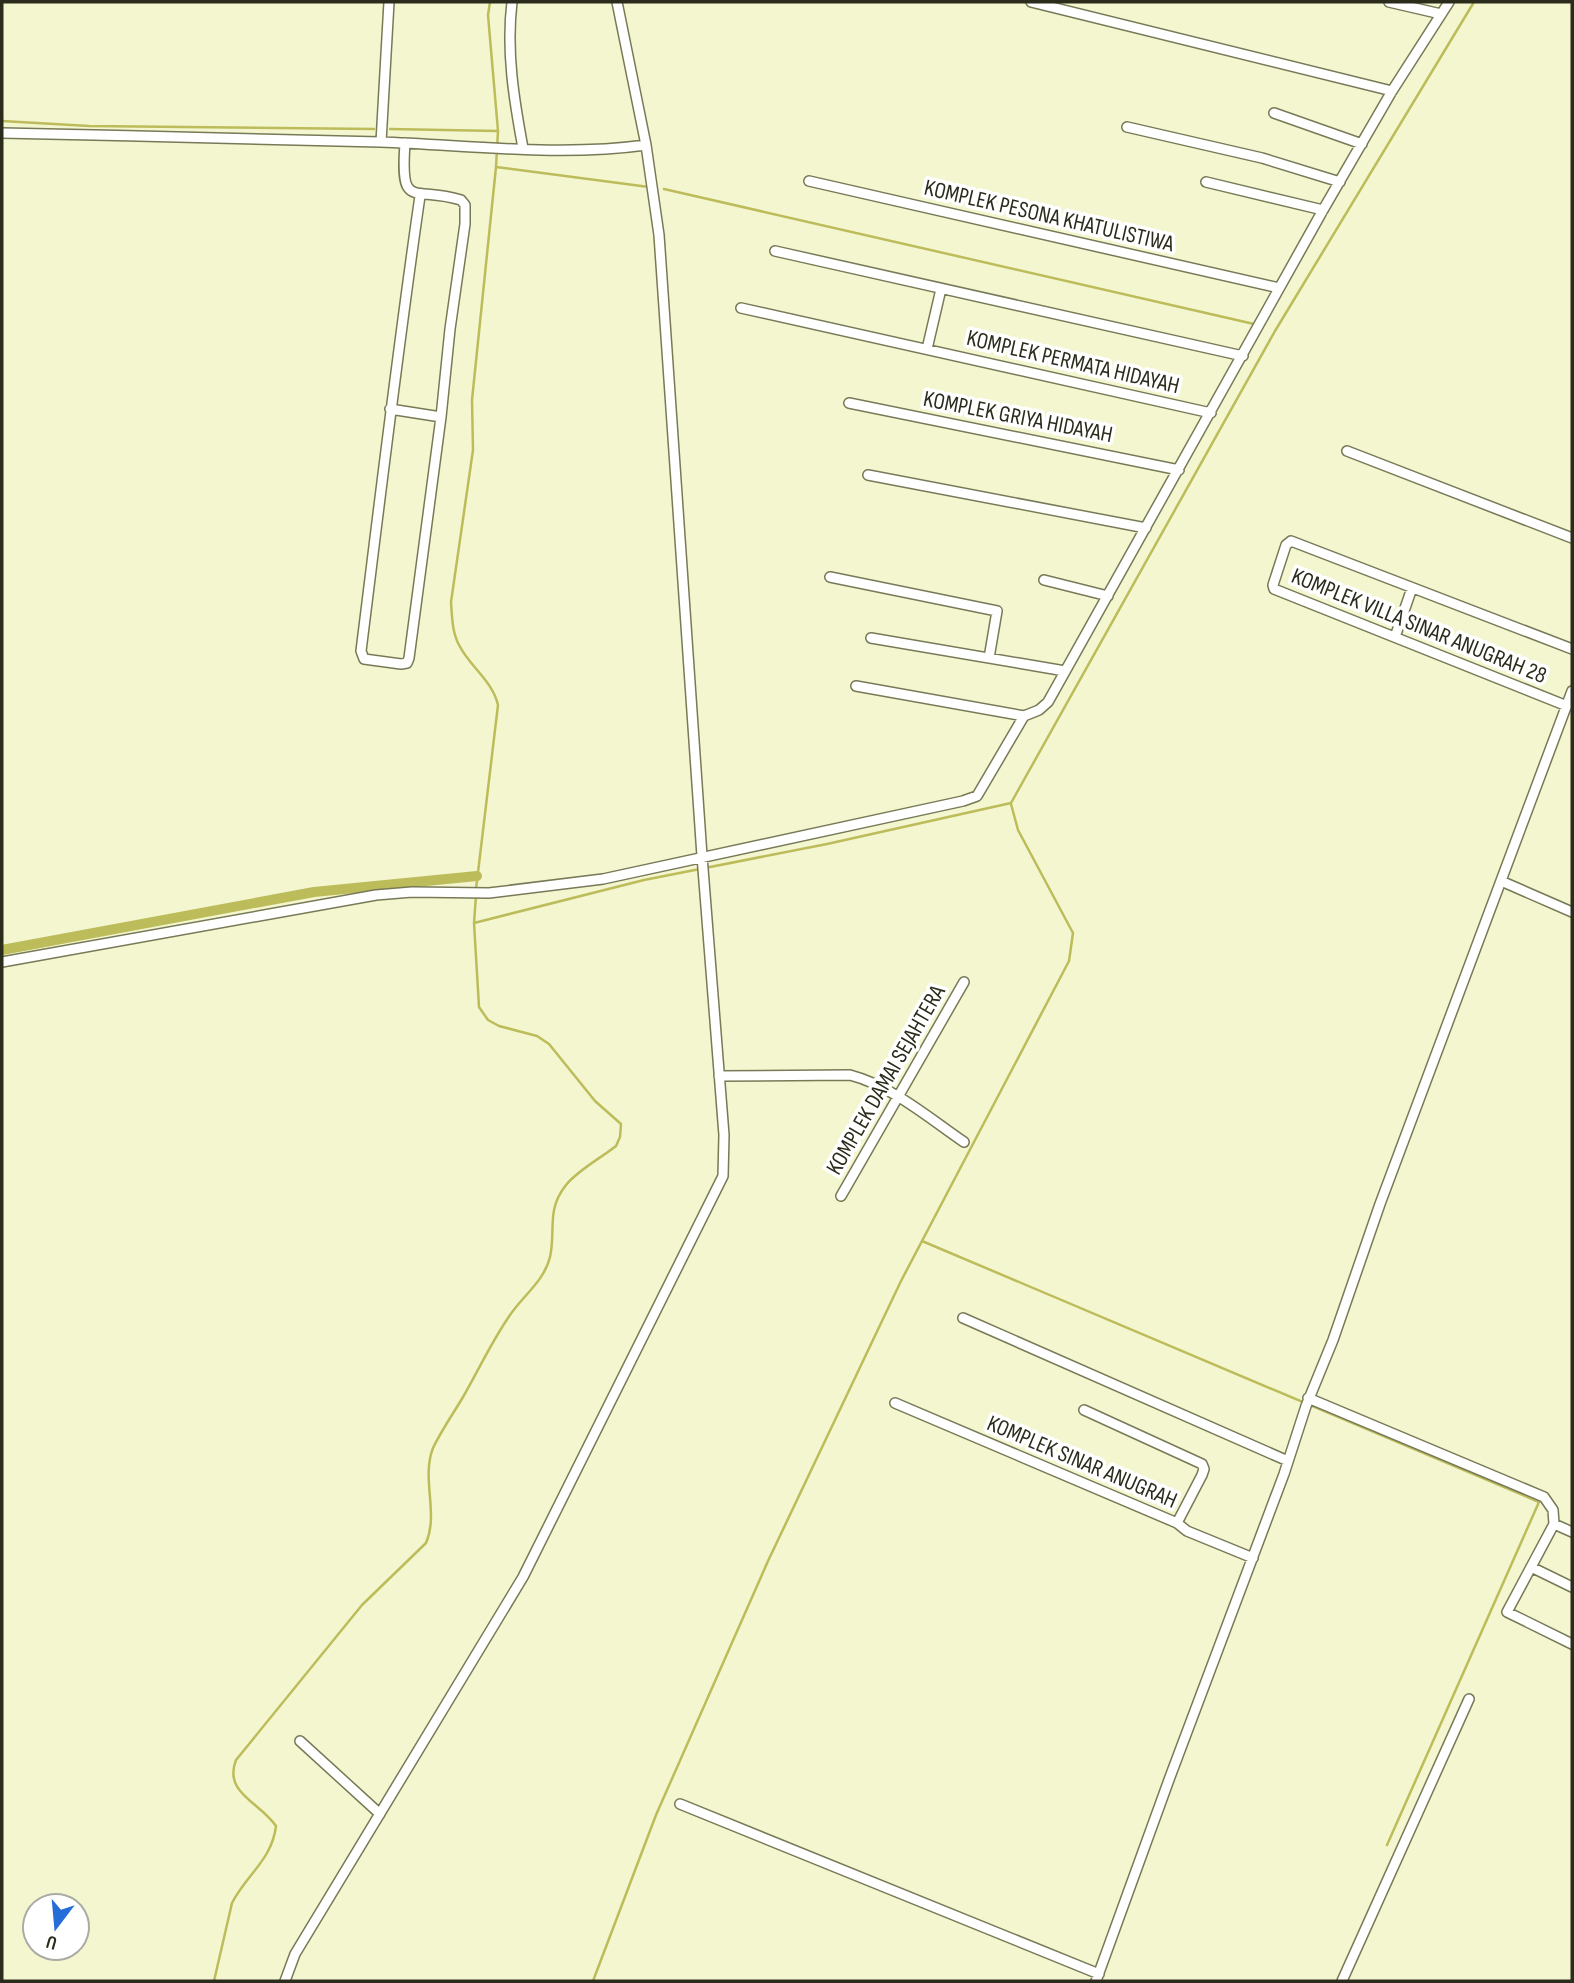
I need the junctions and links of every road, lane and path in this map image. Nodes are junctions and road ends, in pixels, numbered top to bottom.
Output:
1 (389, 2) edge
2 (512, 2) edge
3 (617, 2) edge
4 (1031, 2) edge
5 (1389, 2) edge
6 (1448, 2) edge
7 (1441, 14) junction
8 (1392, 91) junction
9 (1274, 113) dead end
10 (1127, 127) dead end
11 (2, 133) edge
12 (381, 142) junction
13 (405, 143) junction
14 (1362, 144) junction
15 (646, 145) junction
16 (523, 148) junction
17 (809, 181) dead end
18 (1340, 181) junction
19 (1206, 182) dead end
20 (420, 196) junction
21 (1323, 210) junction
22 (775, 251) dead end
23 (1279, 288) junction
24 (941, 289) junction
25 (741, 308) dead end
26 (927, 349) junction
27 (1243, 356) junction
28 (849, 403) dead end
29 (390, 409) junction
30 (1211, 413) junction
31 (441, 416) junction
32 (1347, 451) dead end
33 (1179, 470) junction
34 (868, 475) dead end
35 (1146, 528) junction
36 (1572, 538) edge
37 (830, 577) dead end
38 (1044, 580) dead end
39 (1412, 588) junction
40 (1108, 596) junction
41 (1395, 637) junction
42 (871, 638) dead end
43 (1572, 649) edge
44 (989, 658) junction
45 (1065, 671) junction
46 (856, 686) dead end
47 (1572, 691) edge
48 (1567, 706) junction
49 (1024, 716) junction
50 (702, 859) junction
51 (1501, 881) junction
52 (1572, 912) edge
53 (2, 962) edge
54 (964, 982) dead end
55 (719, 1076) junction
56 (897, 1096) junction
57 (964, 1142) dead end
58 (841, 1196) dead end
59 (963, 1318) dead end
60 (1307, 1402) junction
61 (895, 1403) dead end
62 (1084, 1410) dead end
63 (1288, 1461) junction
64 (1177, 1523) junction
65 (1554, 1524) junction
66 (1572, 1532) edge
67 (1253, 1558) junction
68 (1531, 1567) junction
69 (1572, 1587) edge
70 (1572, 1644) edge
71 (1469, 1699) dead end
72 (300, 1741) dead end
73 (680, 1804) dead end
74 (380, 1814) junction
75 (1098, 1978) edge
76 (285, 1981) edge
77 (1342, 1981) edge

1 - 12 street
2 - 16 street
3 - 15 street
4 - 8 street
5 - 7 street
6 - 7 street
7 - 8 street
8 - 14 street
9 - 14 street
10 - 18 street
11 - 12 street
12 - 13 street
13 - 16 street
13 - 20 street
14 - 18 street
15 - 16 street
15 - 50 street
17 - 23 street, KOMPLEK PESONA KHATULISTIWA
18 - 21 street
19 - 21 street
20 - 29 street
20 - 31 street
21 - 23 street
22 - 24 street
23 - 27 street
24 - 26 street
24 - 27 street
25 - 26 street, KOMPLEK PERMATA HIDAYAH
26 - 30 street, KOMPLEK PERMATA HIDAYAH
27 - 30 street
28 - 33 street, KOMPLEK GRIYA HIDAYAH
29 - 31 street
29 - 31 street
30 - 33 street
32 - 36 street
33 - 35 street
34 - 35 street
35 - 40 street
37 - 44 street
38 - 40 street
39 - 41 street
39 - 41 street, KOMPLEK VILLA SINAR ANUGRAH 28
39 - 43 street, KOMPLEK VILLA SINAR ANUGRAH 28
40 - 45 street
41 - 48 street, KOMPLEK VILLA SINAR ANUGRAH 28
42 - 44 street
44 - 45 street
45 - 49 street
46 - 49 street
47 - 48 street
48 - 51 street
49 - 50 street
50 - 53 street
50 - 55 street
51 - 52 street
51 - 60 street
54 - 56 street, KOMPLEK DAMAI SEJAHTERA
55 - 56 street
55 - 74 street
56 - 57 street
56 - 58 street, KOMPLEK DAMAI SEJAHTERA
59 - 63 street
60 - 63 street
60 - 65 street
61 - 64 street, KOMPLEK SINAR ANUGRAH
62 - 64 street
63 - 67 street
64 - 67 street, KOMPLEK SINAR ANUGRAH
65 - 66 street
65 - 68 street
67 - 75 street
68 - 69 street
68 - 70 street
71 - 77 street
72 - 74 street
73 - 75 street
74 - 76 street

